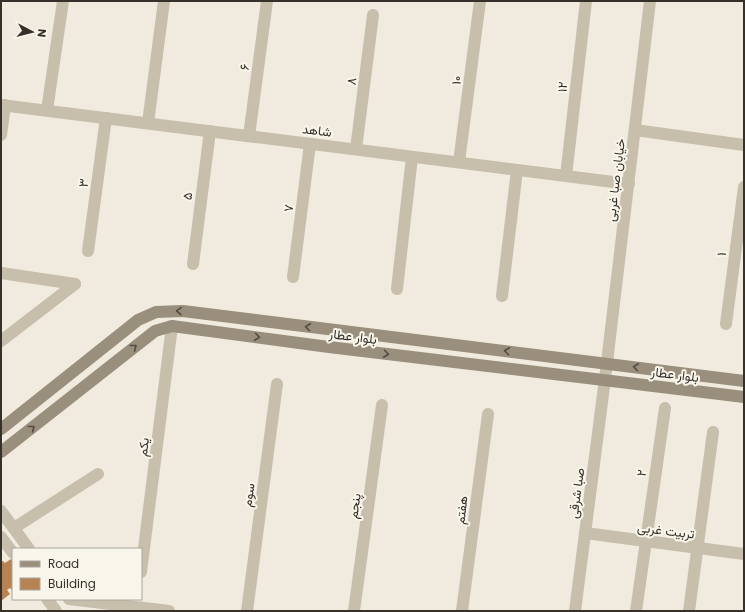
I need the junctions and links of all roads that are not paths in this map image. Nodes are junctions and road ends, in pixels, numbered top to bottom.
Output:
1 (62, 1) edge
2 (164, 1) edge
3 (267, 1) edge
4 (480, 1) edge
5 (586, 1) edge
6 (650, 1) edge
7 (373, 15) dead end
8 (3, 105) edge
9 (46, 110) junction
10 (106, 118) junction
11 (148, 123) junction
12 (635, 130) junction
13 (210, 131) junction
14 (1, 135) edge
15 (249, 136) junction
16 (310, 144) junction
17 (744, 144) edge
18 (356, 150) junction
19 (412, 156) junction
20 (459, 162) junction
21 (517, 170) junction
22 (566, 176) junction
23 (629, 184) junction
24 (744, 187) edge
25 (88, 251) dead end
26 (193, 264) dead end
27 (1, 273) edge
28 (294, 276) dead end
29 (397, 289) dead end
30 (502, 296) dead end
31 (726, 324) dead end
32 (172, 326) junction
33 (1, 341) edge
34 (607, 363) junction
35 (605, 379) junction
36 (744, 381) edge
37 (277, 384) dead end
38 (744, 396) edge
39 (382, 405) dead end
40 (665, 408) dead end
41 (488, 414) dead end
42 (1, 429) edge
43 (713, 432) dead end
44 (1, 452) edge
45 (98, 474) dead end
46 (1, 511) edge
47 (14, 528) junction
48 (585, 533) junction
49 (1, 537) edge
50 (646, 541) junction
51 (28, 548) edge
52 (697, 548) junction
53 (12, 552) edge
54 (744, 554) edge
55 (142, 564) edge
56 (48, 600) edge
57 (79, 600) edge
58 (137, 606) edge
59 (56, 611) edge
60 (169, 611) edge
61 (247, 611) edge
62 (354, 611) edge
63 (462, 611) edge
64 (575, 611) edge
65 (636, 611) edge
66 (689, 611) edge

1 - 9 street
2 - 11 street
3 - 15 street, ۶
4 - 20 street, ۱۰
5 - 22 street, ۱۲
6 - 12 street, خیابان صبا غربی
7 - 18 street, ۸
8 - 9 street, شاهد
8 - 14 street
9 - 10 street, شاهد
10 - 11 street, شاهد
10 - 25 street, ۳
11 - 13 street, شاهد
12 - 17 street
12 - 23 street, خیابان صبا غربی
13 - 15 street, شاهد
13 - 26 street, ۵
15 - 16 street, شاهد
16 - 18 street, شاهد
16 - 28 street, ۷
18 - 19 street, شاهد
19 - 20 street, شاهد
19 - 29 street
20 - 21 street, شاهد
21 - 22 street, شاهد
21 - 30 street
22 - 23 street, شاهد
23 - 34 street, خیابان صبا غربی
24 - 31 street, ۱
27 - 33 street
32 -> 35 street, بلوار عطار
44 -> 32 street, بلوار عطار
32 - 55 street, یکم
34 - 35 street, خیابان صبا غربی
36 -> 34 street, بلوار عطار
34 -> 42 street, بلوار عطار
35 - 38 street, بلوار عطار
35 - 48 street, صبا شرقی
37 - 61 street, سوم
39 - 62 street, پنجم
40 - 50 street, ۲
41 - 63 street, هفتم
43 - 52 street
45 - 47 street
46 - 47 street
47 - 51 street
48 - 50 street, تربیت غربی
48 - 64 street, صبا شرقی
49 - 53 street
50 - 52 street, تربیت غربی
50 - 65 street
52 - 54 street, تربیت غربی
52 - 66 street
56 - 59 street
57 - 58 street
58 - 60 street

